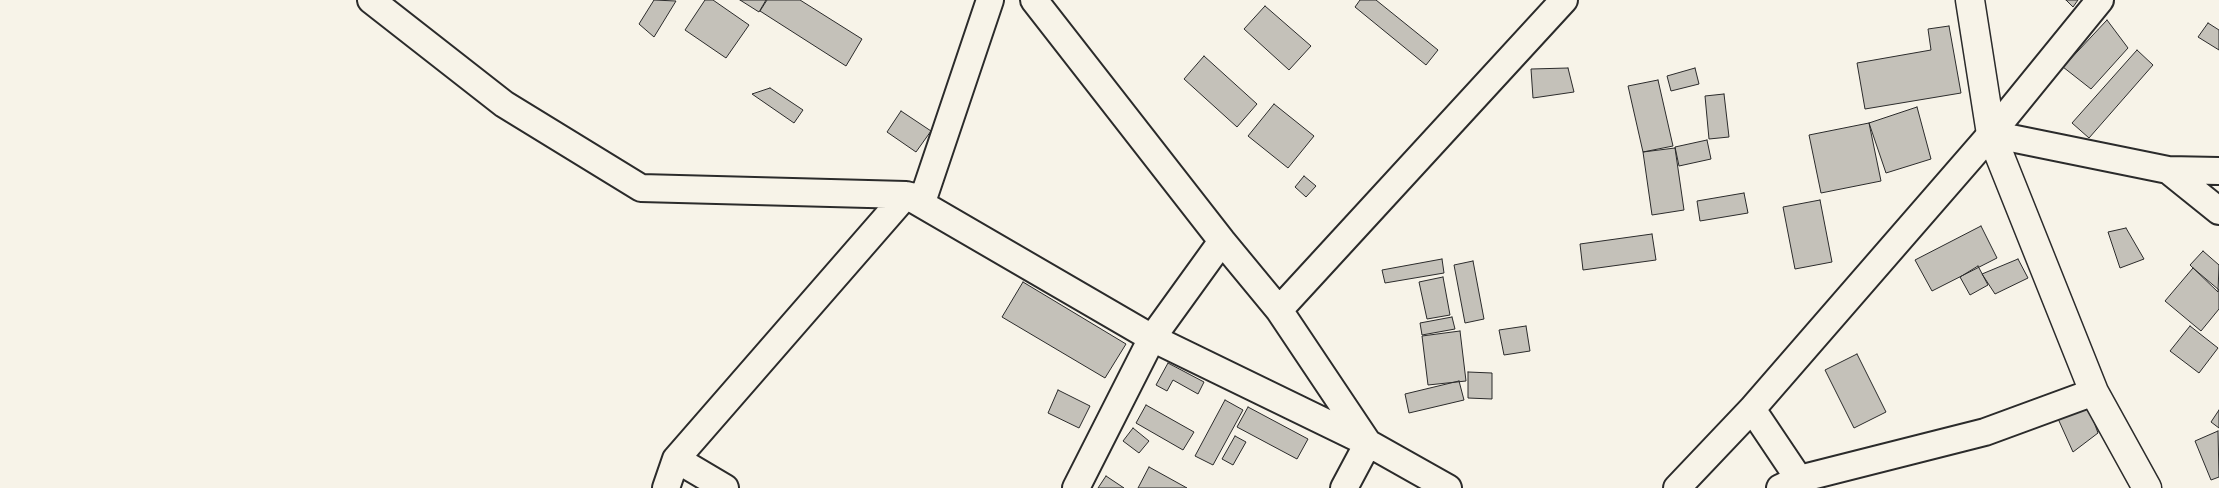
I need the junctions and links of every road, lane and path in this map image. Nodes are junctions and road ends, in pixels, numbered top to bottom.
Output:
1 (370, 0) edge
2 (990, 0) edge
3 (1034, 0) edge
4 (1564, 0) edge
5 (1970, 0) edge
6 (2100, 0) edge
7 (394, 9) edge
8 (1991, 134) junction
9 (2168, 170) junction
10 (2219, 171) edge
11 (906, 195) junction
12 (2219, 211) edge
13 (1222, 241) junction
14 (1279, 310) junction
15 (1152, 338) junction
16 (2094, 392) junction
17 (1752, 409) junction
18 (1368, 443) junction
19 (676, 459) junction
20 (1793, 485) edge
21 (666, 488) edge
22 (725, 488) edge
23 (1076, 488) edge
24 (1344, 488) edge
25 (1448, 488) edge
26 (1677, 488) edge
27 (2147, 488) edge

1 - 7 street
2 - 11 street
3 - 13 street
4 - 14 street
5 - 8 street
6 - 8 street
7 - 11 street
8 - 9 street
8 - 16 street
8 - 17 street
9 - 10 street
9 - 12 street
11 - 15 street
11 - 19 street
13 - 14 street
13 - 15 street
14 - 18 street
15 - 18 street
15 - 23 street
16 - 20 street
16 - 27 street
17 - 20 street
17 - 26 street
18 - 24 street
18 - 25 street
19 - 21 street
19 - 22 street

